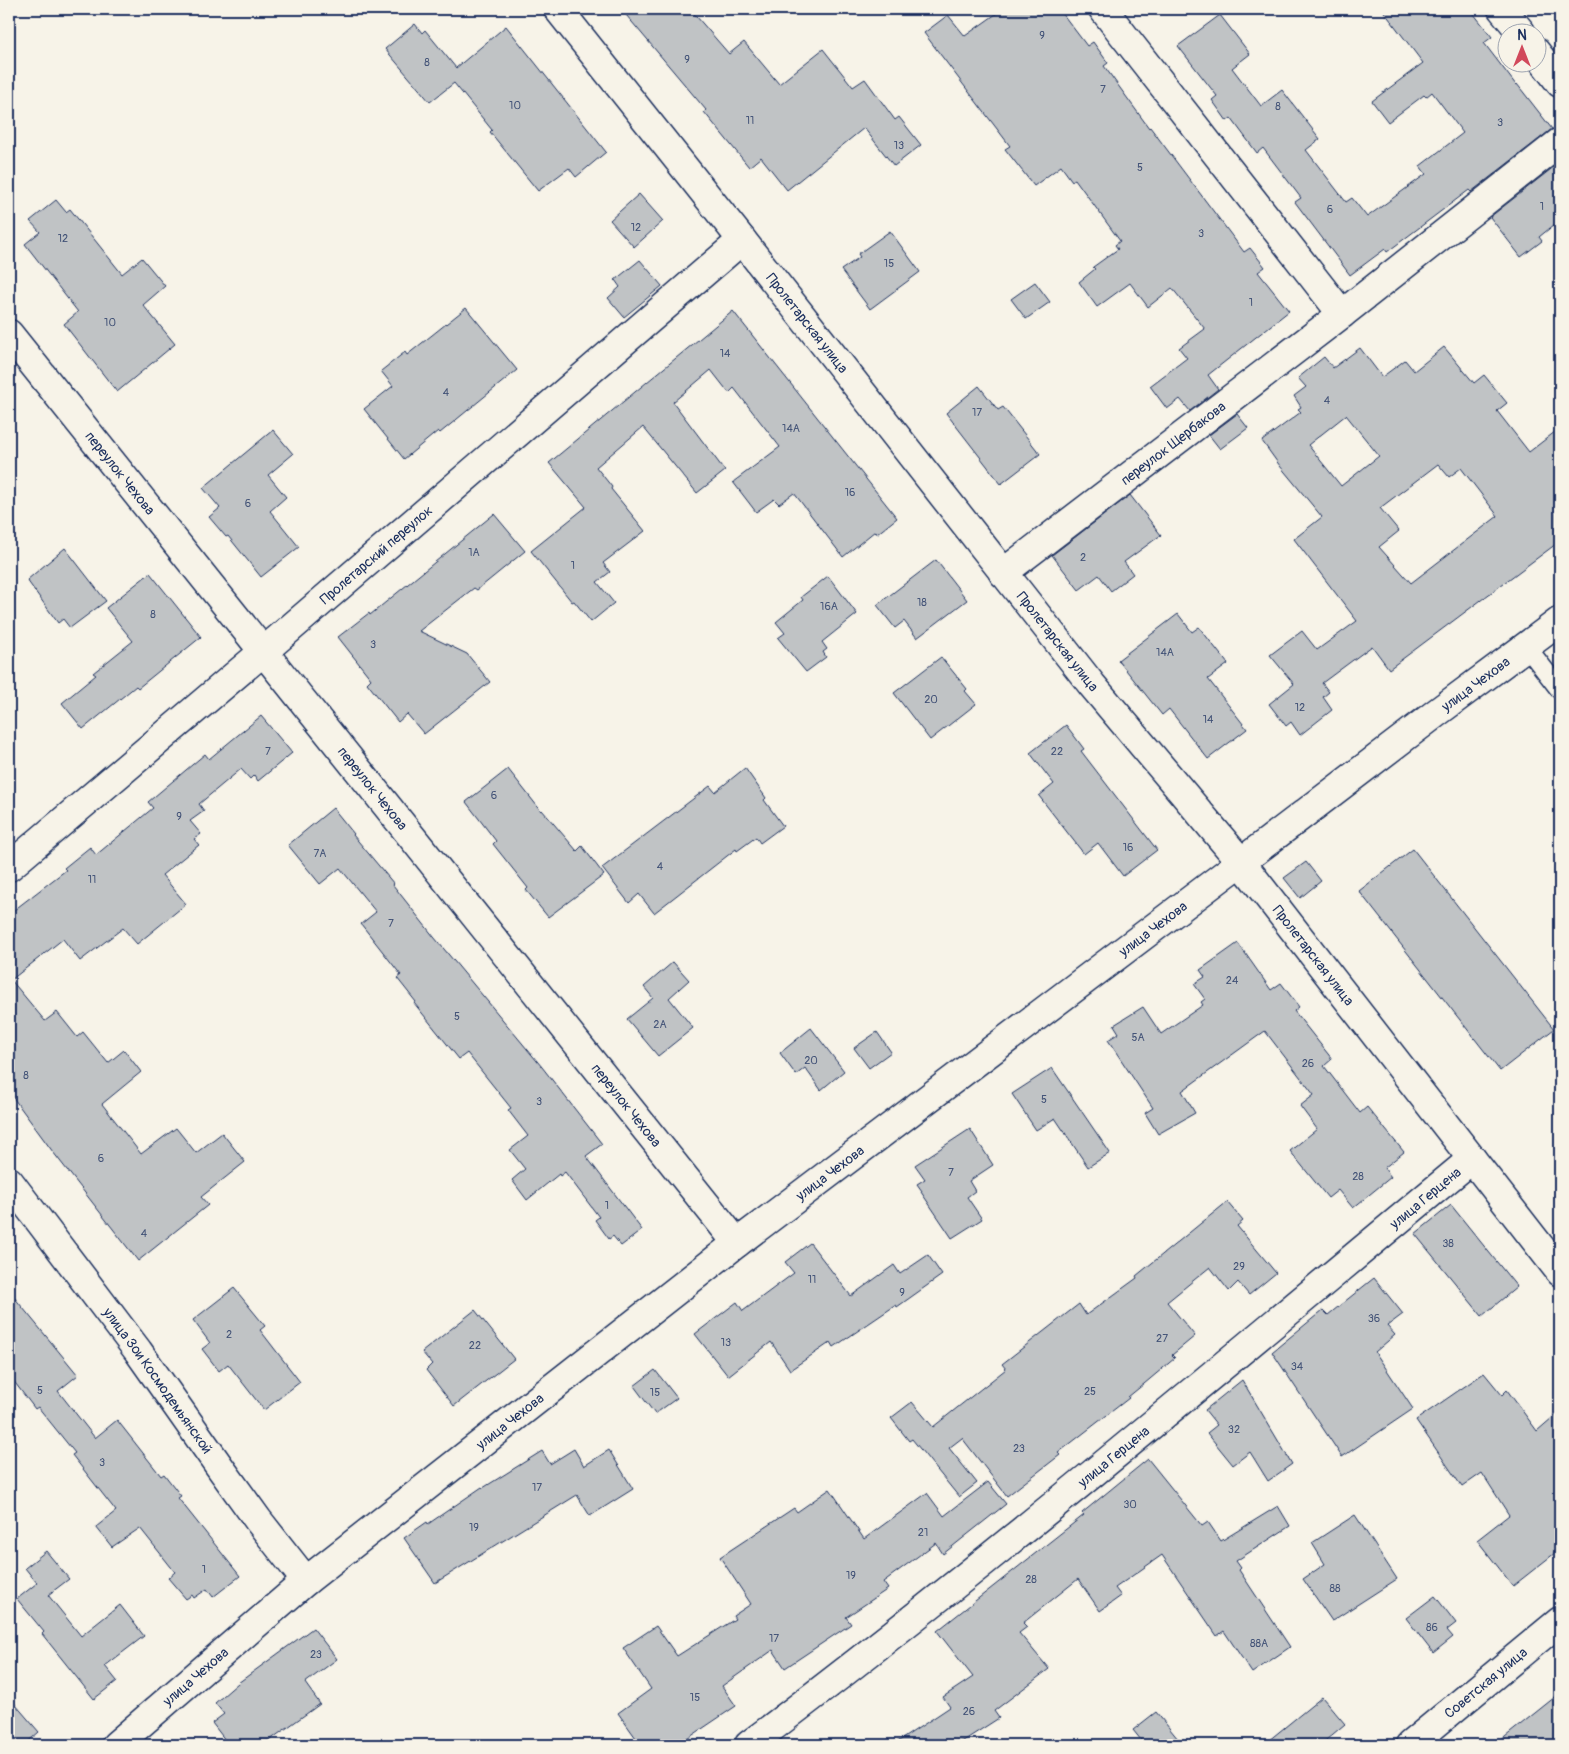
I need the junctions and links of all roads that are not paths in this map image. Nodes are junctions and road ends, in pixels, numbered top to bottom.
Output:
1 (558, 9) edge
2 (1103, 9) edge
3 (1502, 9) edge
4 (1513, 22) edge
5 (1546, 65) edge
6 (1560, 83) edge
7 (1560, 142) edge
8 (742, 240) junction
9 (1342, 314) junction
10 (9, 334) edge
11 (1003, 573) junction
12 (1560, 621) edge
13 (1526, 646) junction
14 (264, 651) junction
15 (1560, 690) edge
16 (1241, 862) junction
17 (9, 867) edge
18 (1472, 1158) junction
19 (9, 1181) edge
20 (737, 1244) junction
21 (1560, 1272) edge
22 (306, 1581) junction
23 (1560, 1621) edge
24 (116, 1745) edge
25 (749, 1745) edge
26 (1410, 1745) edge

1 - 8 street, Пролетарская улица
2 - 9 street
3 - 4 street
5 - 6 street
7 - 9 street, переулок Щербакова
8 - 11 street, Пролетарская улица
8 - 14 street, Пролетарский переулок
9 - 11 street, переулок Щербакова
10 - 14 street, переулок Чехова
11 - 16 street, Пролетарская улица
12 - 13 street, улица Чехова
13 - 15 lane
13 - 16 street, улица Чехова
14 - 17 street, Пролетарский переулок
14 - 20 street, переулок Чехова
16 - 18 street, Пролетарская улица
16 - 20 street, улица Чехова
18 - 21 street, Пролетарская улица
18 - 25 street, улица Герцена
19 - 22 street, улица Зои Космодемьянской
20 - 22 street, улица Чехова
22 - 24 street, улица Чехова
23 - 26 street, Советская улица

